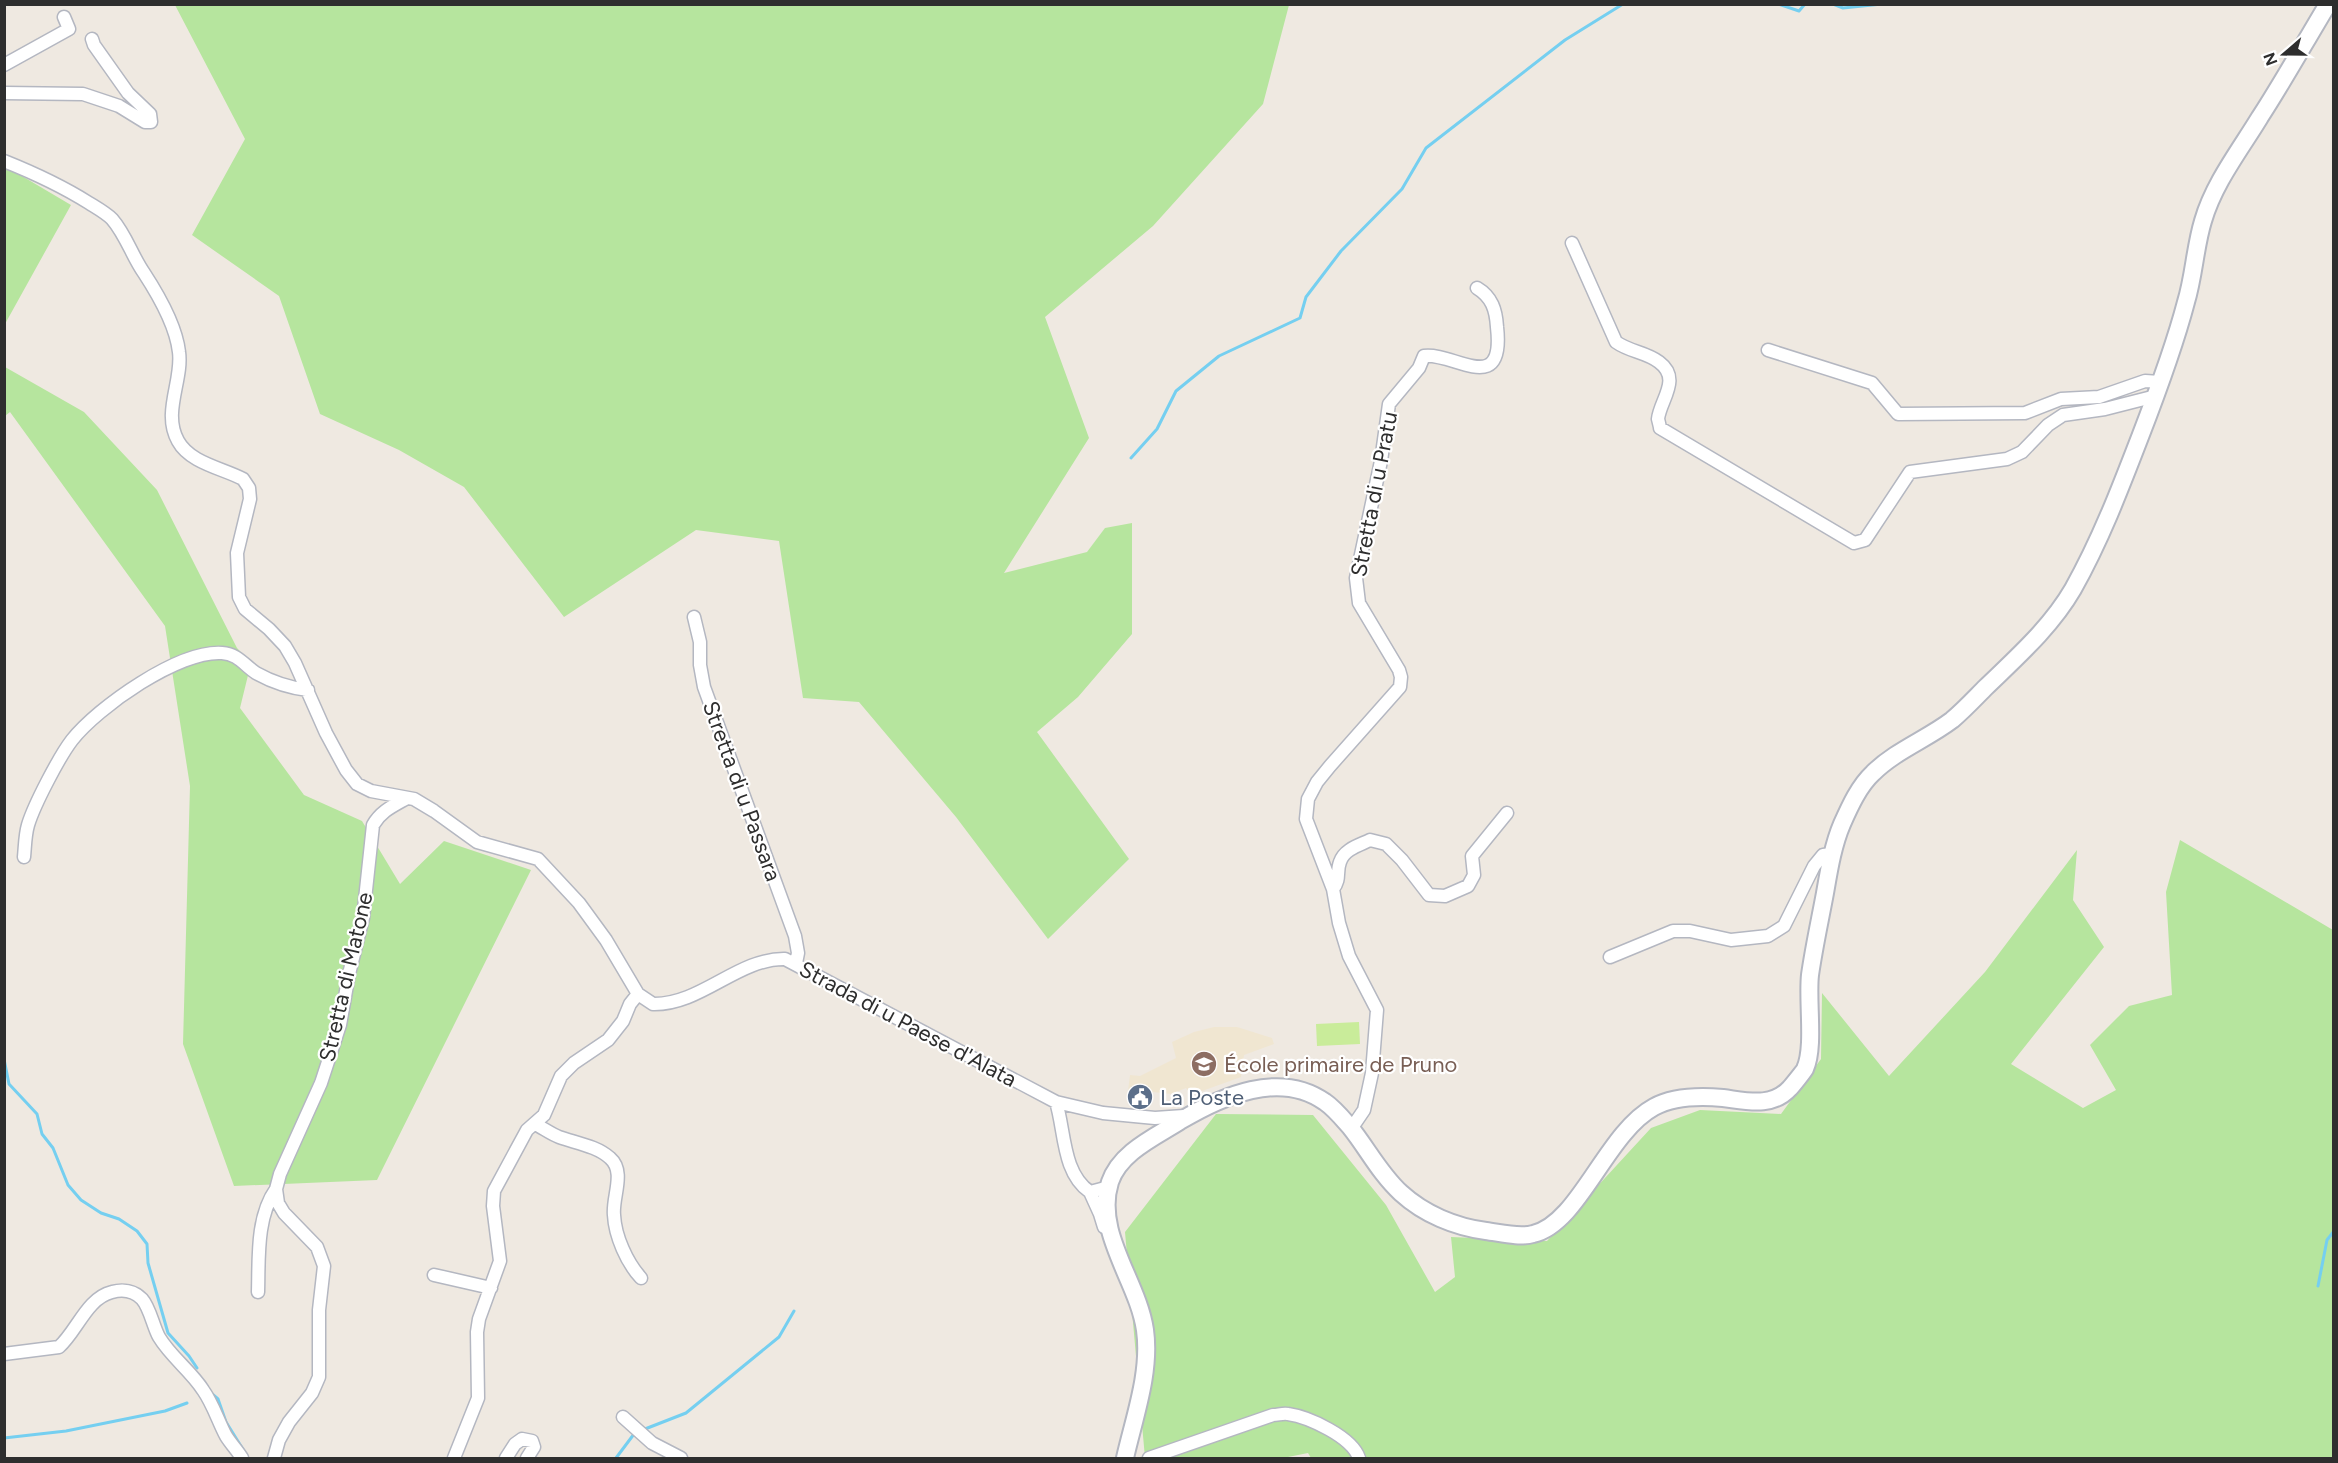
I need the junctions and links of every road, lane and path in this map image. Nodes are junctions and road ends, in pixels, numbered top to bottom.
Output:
1 (2328, 4) edge
2 (64, 17) dead end
3 (92, 39) dead end
4 (4, 65) edge
5 (4, 93) edge
6 (4, 161) edge
7 (1572, 243) dead end
8 (1477, 288) dead end
9 (1768, 350) dead end
10 (2158, 389) junction
11 (694, 617) dead end
12 (308, 690) junction
13 (407, 798) junction
14 (1507, 813) dead end
15 (1832, 854) junction
16 (24, 857) dead end
17 (1333, 888) junction
18 (1610, 957) dead end
19 (796, 963) junction
20 (638, 994) junction
21 (1056, 1102) junction
22 (1189, 1116) junction
23 (535, 1124) junction
24 (1351, 1129) junction
25 (1108, 1187) junction
26 (276, 1189) junction
27 (1090, 1192) junction
28 (1113, 1238) junction
29 (434, 1275) dead end
30 (641, 1278) dead end
31 (492, 1288) junction
32 (258, 1292) dead end
33 (4, 1354) edge
34 (623, 1417) dead end
35 (242, 1458) edge
36 (274, 1458) edge
37 (454, 1458) edge
38 (507, 1458) edge
39 (527, 1458) edge
40 (681, 1458) edge
41 (1125, 1458) edge
42 (1149, 1458) edge
43 (1359, 1458) edge

1 - 10 street
2 - 4 street
3 - 5 street
6 - 12 street
7 - 10 street
8 - 17 street, Stretta di u Pratu
9 - 10 street
10 - 15 street
11 - 19 street, Stretta di u Passara
12 - 13 street
12 - 16 street
13 - 20 street
13 - 26 street, Stretta di Matone
14 - 17 street
15 - 18 street
15 - 24 street
17 - 24 street, Stretta di u Pratu
19 - 20 street, Strada di u Paese d'Alata
19 - 21 street, Strada di u Paese d'Alata
20 - 23 street
21 - 22 street, Strada di u Paese d'Alata
21 - 27 street
22 - 24 street
22 - 25 street
23 - 30 street
23 - 31 street
25 - 27 street
25 - 28 street
26 - 32 street, Stretta di Matone
26 - 36 street
27 - 28 street
28 - 41 street
29 - 31 street
31 - 37 street
33 - 35 street
34 - 40 street
38 - 39 street
42 - 43 street

